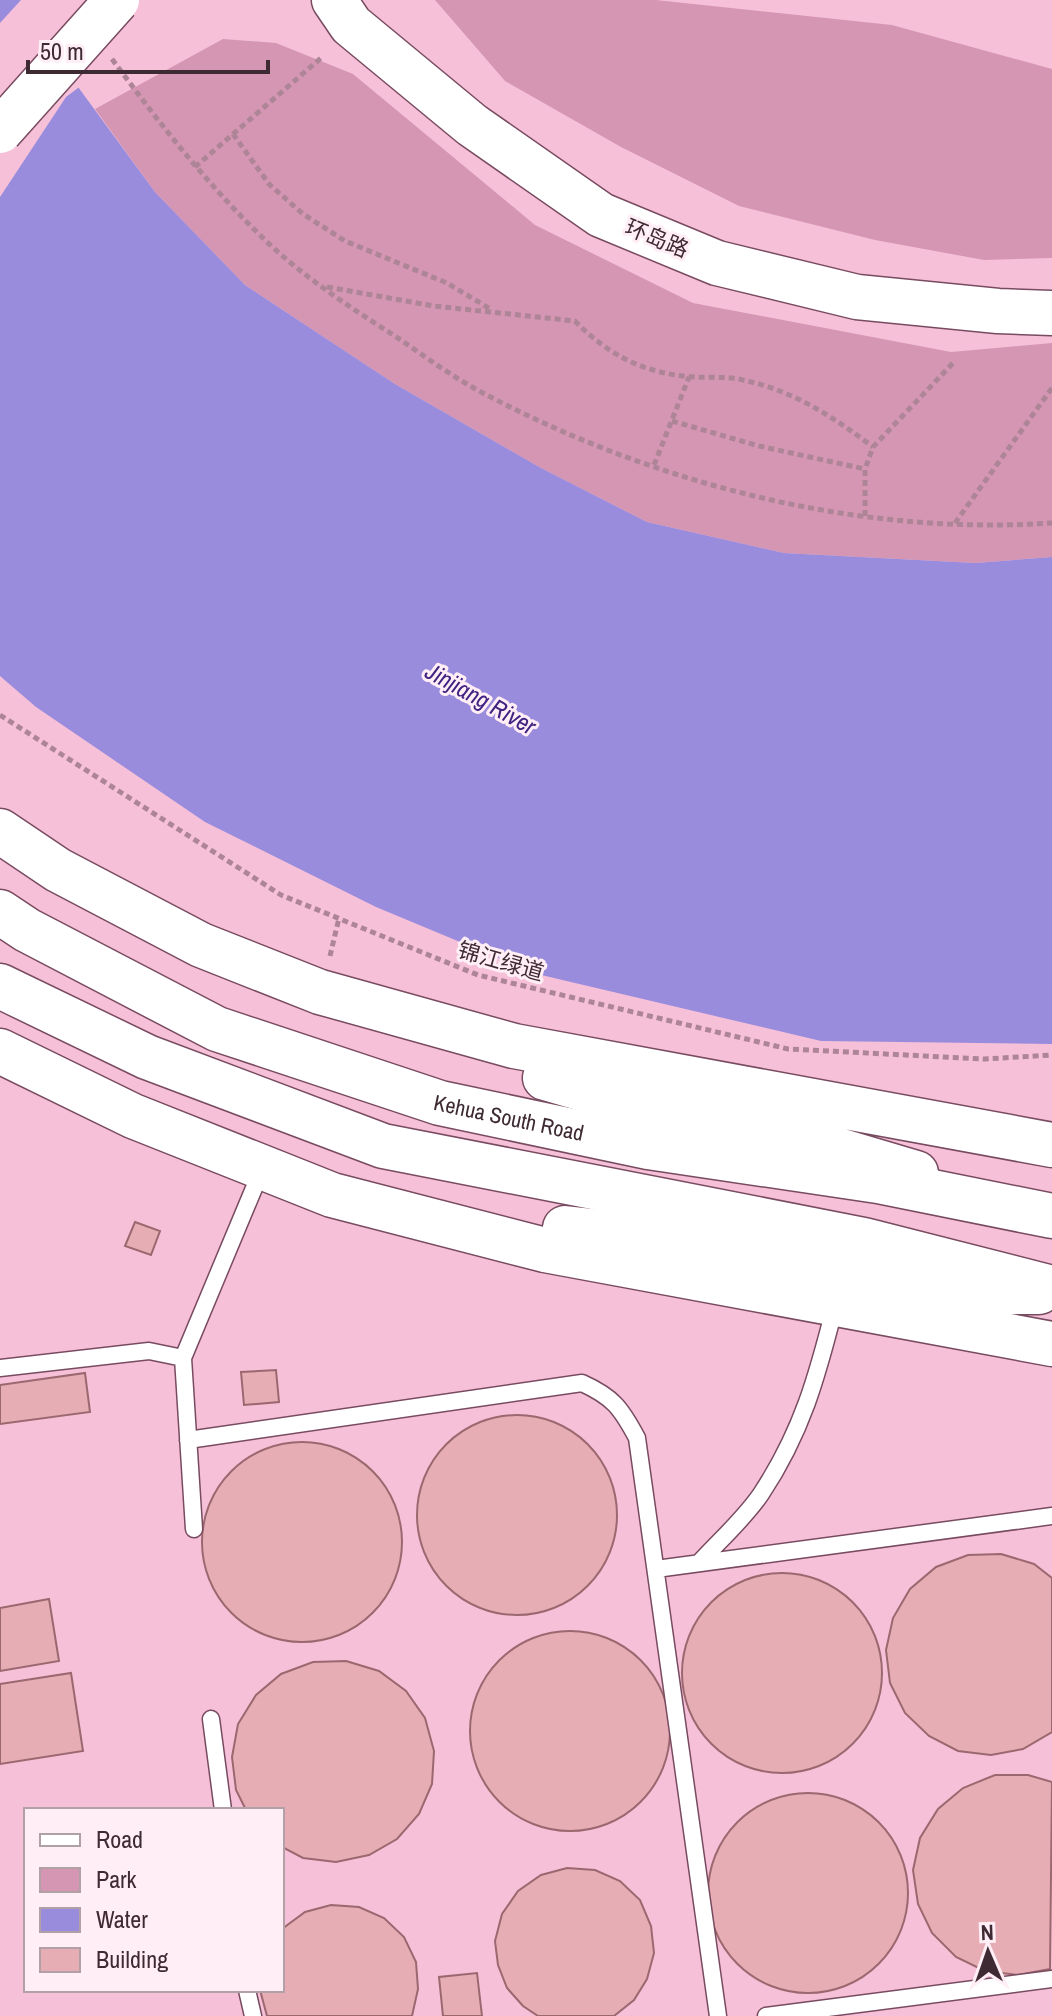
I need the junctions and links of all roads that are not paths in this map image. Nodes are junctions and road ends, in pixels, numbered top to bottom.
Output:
1 (117, 0) edge
2 (334, 0) edge
3 (0, 131) edge
4 (1052, 313) edge
5 (0, 831) edge
6 (0, 912) edge
7 (0, 986) edge
8 (320, 992) junction
9 (0, 1051) edge
10 (133, 1116) junction
11 (1052, 1145) edge
12 (262, 1167) junction
13 (1052, 1215) edge
14 (1052, 1290) edge
15 (835, 1306) junction
16 (1052, 1344) edge
17 (183, 1358) junction
18 (0, 1368) edge
19 (188, 1440) junction
20 (1052, 1516) edge
21 (194, 1529) dead end
22 (699, 1563) junction
23 (656, 1569) junction
24 (211, 1719) dead end
25 (223, 1808) edge
26 (1052, 1979) edge
27 (247, 1992) edge
28 (253, 2016) edge
29 (718, 2016) edge
30 (766, 2016) edge

1 - 3 main road, bridge
2 - 4 main road, 环岛路
5 - 8 main road
6 - 13 main road, Kehua South Road
7 - 14 main road
8 - 11 main road
8 - 13 main road
9 - 10 main road
10 - 12 main road
10 - 14 main road
12 - 15 main road
12 - 17 lane
15 - 16 main road
15 - 22 lane
17 - 18 lane
17 - 19 lane
19 - 21 lane
19 - 23 lane
20 - 22 lane
22 - 23 lane
23 - 29 lane
24 - 25 lane
26 - 30 lane
27 - 28 lane

